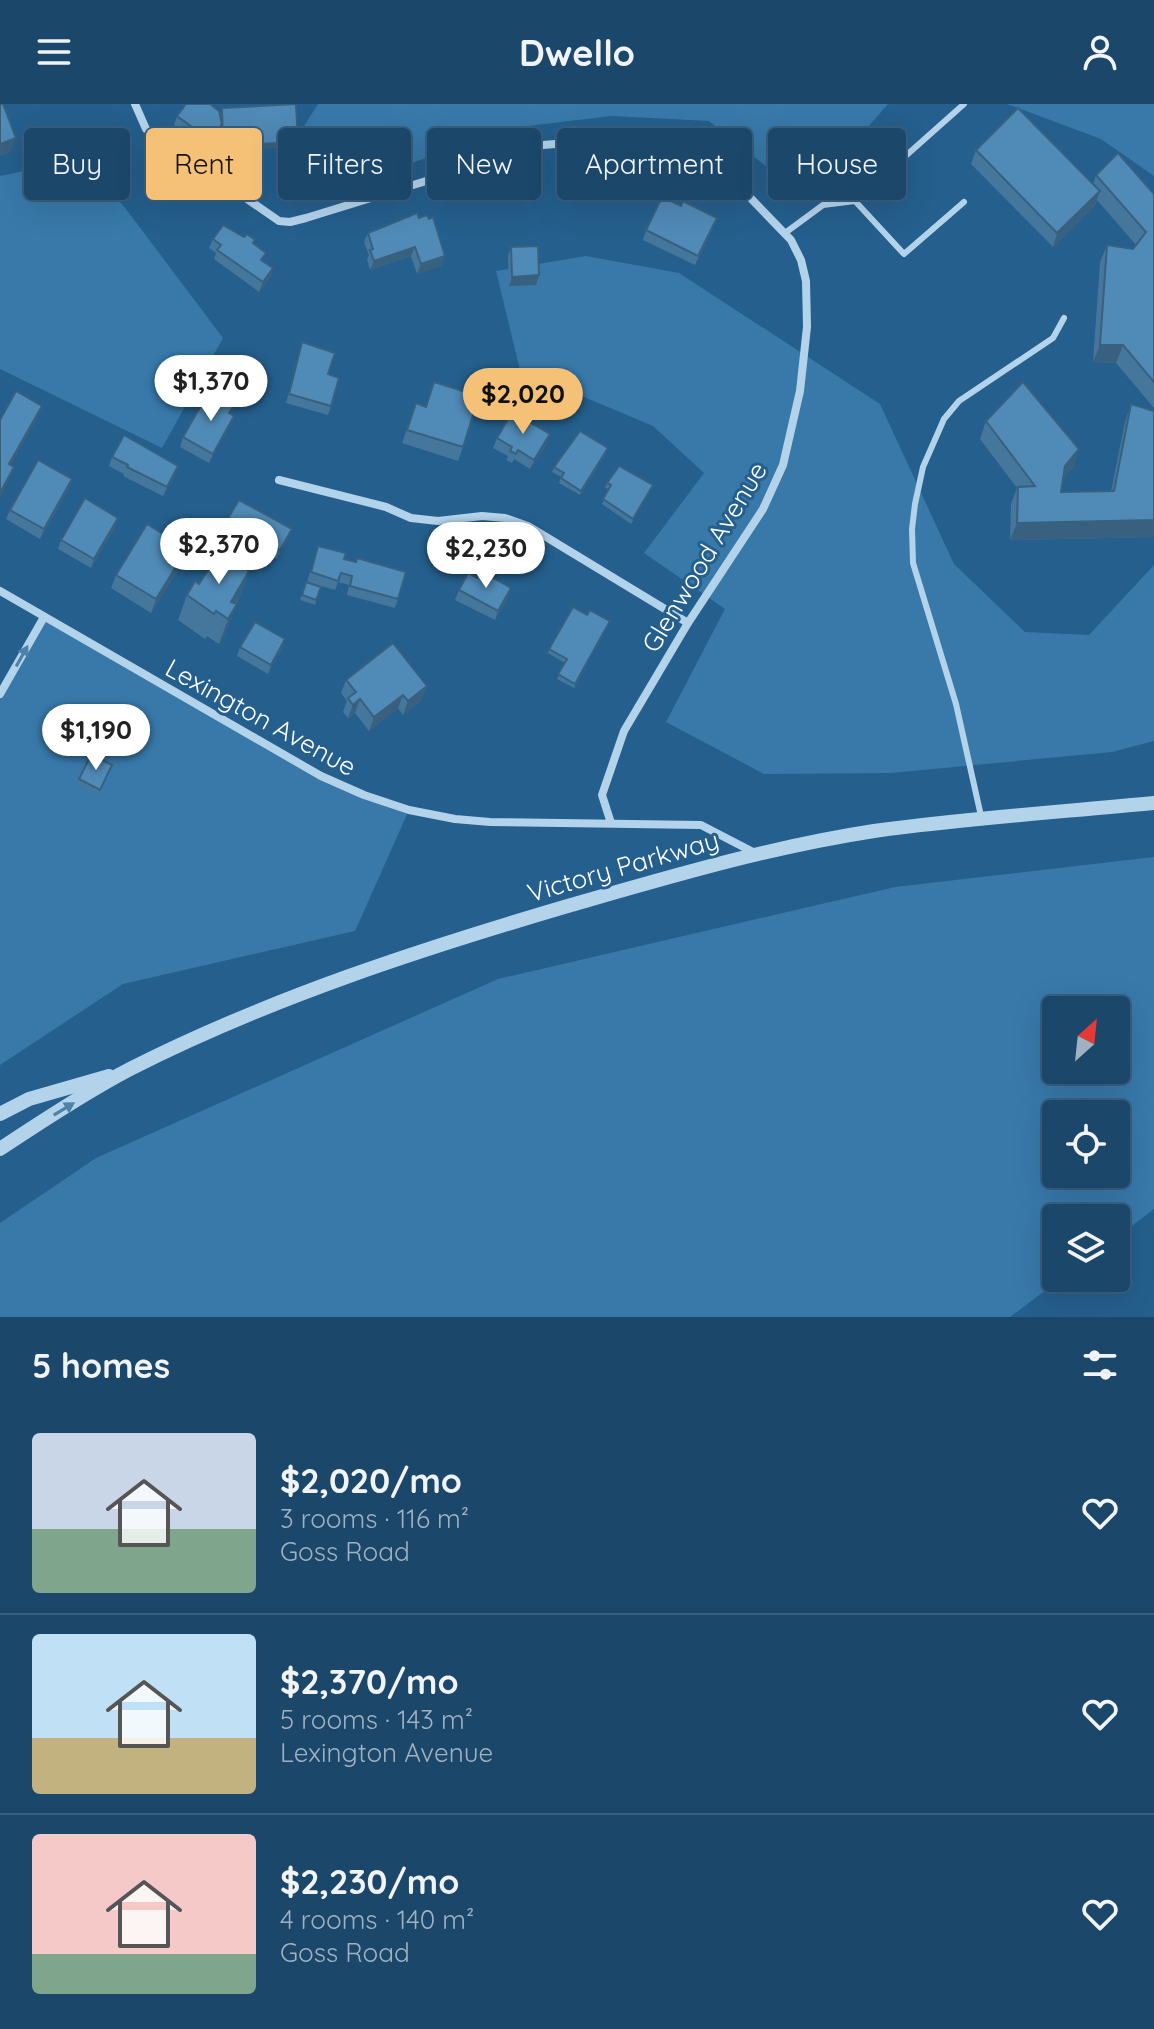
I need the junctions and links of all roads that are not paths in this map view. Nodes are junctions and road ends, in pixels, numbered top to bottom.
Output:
1 (135, 104) edge
2 (964, 104) edge
3 (855, 201) junction
4 (964, 202) dead end
5 (785, 233) junction
6 (1064, 318) dead end
7 (279, 480) dead end
8 (0, 591) edge
9 (44, 617) junction
10 (688, 623) junction
11 (0, 694) edge
12 (1154, 803) edge
13 (982, 820) junction
14 (611, 823) junction
15 (755, 853) junction
16 (129, 1070) junction
17 (0, 1114) edge
18 (0, 1149) edge

1 - 5 street, Glenwood Avenue
2 - 3 lane
3 - 4 lane
3 - 5 lane
5 - 10 street, Glenwood Avenue
6 - 13 lane
7 - 10 street
8 - 9 street, Lexington Avenue
11 -> 9 street
9 - 14 street, Lexington Avenue
10 - 14 street, Glenwood Avenue
12 - 13 street, Victory Parkway
13 - 15 street, Victory Parkway
14 - 15 street, Lexington Avenue
15 - 16 street, Victory Parkway
16 - 17 street, Victory Parkway
18 -> 16 street, Victory Parkway

